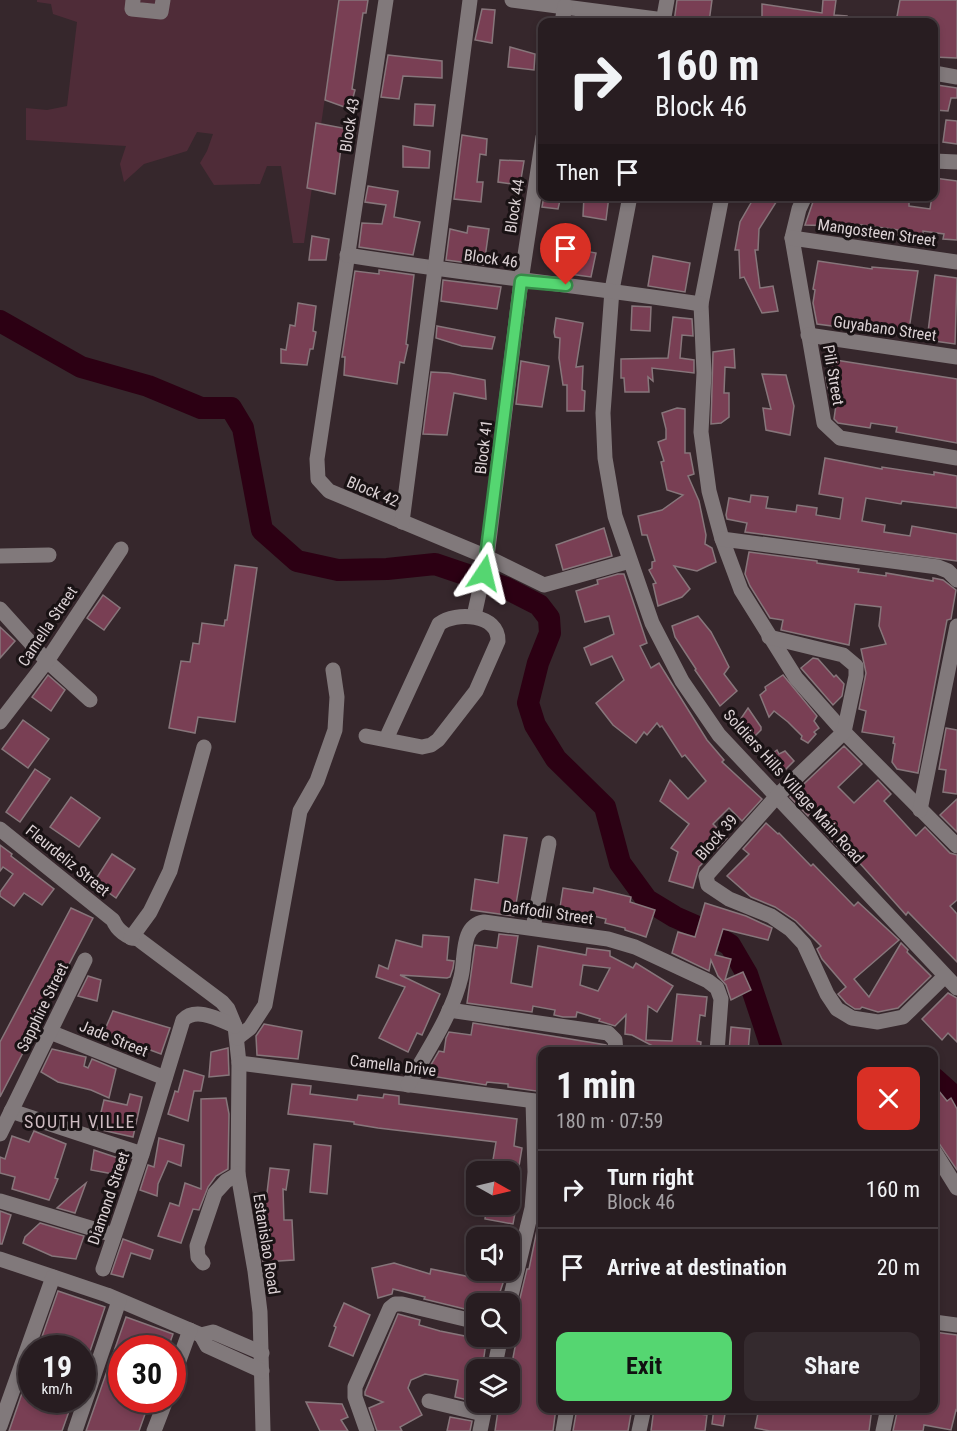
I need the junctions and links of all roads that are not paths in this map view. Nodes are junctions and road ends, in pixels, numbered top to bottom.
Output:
1 (133, 0) edge
2 (163, 0) edge
3 (386, 0) edge
4 (470, 0) edge
5 (512, 0) edge
6 (667, 0) edge
7 (565, 6) junction
8 (563, 18) edge
9 (644, 18) edge
10 (664, 18) edge
11 (938, 74) edge
12 (957, 77) edge
13 (938, 161) edge
14 (957, 162) edge
15 (538, 170) edge
16 (629, 201) edge
17 (721, 201) edge
18 (803, 201) edge
19 (792, 238) junction
20 (347, 255) junction
21 (957, 262) edge
22 (436, 269) junction
23 (521, 281) junction
24 (612, 290) junction
25 (701, 304) junction
26 (808, 335) junction
27 (957, 357) edge
28 (957, 458) edge
29 (402, 522) junction
30 (722, 539) junction
31 (121, 549) dead end
32 (49, 555) dead end
33 (0, 556) edge
34 (487, 557) junction
35 (630, 561) junction
36 (957, 580) edge
37 (0, 609) edge
38 (474, 616) junction
39 (957, 626) edge
40 (769, 637) junction
41 (47, 661) junction
42 (333, 670) dead end
43 (90, 700) dead end
44 (0, 722) edge
45 (844, 732) junction
46 (366, 736) dead end
47 (386, 739) junction
48 (204, 747) dead end
49 (777, 795) junction
50 (920, 810) junction
51 (0, 829) edge
52 (549, 843) dead end
53 (957, 846) edge
54 (532, 928) junction
55 (134, 936) junction
56 (85, 960) dead end
57 (945, 976) junction
58 (957, 988) edge
59 (449, 1010) junction
60 (50, 1032) junction
61 (236, 1032) junction
62 (616, 1047) edge
63 (717, 1047) edge
64 (238, 1063) junction
65 (165, 1078) junction
66 (408, 1085) junction
67 (538, 1102) edge
68 (11, 1111) junction
69 (0, 1134) edge
70 (142, 1154) junction
71 (938, 1157) edge
72 (238, 1174) junction
73 (957, 1188) edge
74 (0, 1201) edge
75 (114, 1235) junction
76 (0, 1259) edge
77 (203, 1263) dead end
78 (103, 1269) dead end
79 (53, 1277) junction
80 (512, 1293) edge
81 (119, 1301) junction
82 (466, 1319) edge
83 (938, 1323) edge
84 (957, 1325) edge
85 (196, 1333) junction
86 (186, 1353) edge
87 (262, 1353) junction
88 (262, 1371) junction
89 (429, 1401) dead end
90 (466, 1406) edge
91 (160, 1413) edge
92 (484, 1413) edge
93 (566, 1413) edge
94 (643, 1413) edge
95 (887, 1413) edge
96 (0, 1426) edge
97 (75, 1431) edge
98 (154, 1431) edge
99 (263, 1431) edge
100 (367, 1431) edge
101 (480, 1431) edge
102 (562, 1431) edge
103 (639, 1431) edge
104 (883, 1431) edge

1 - 2 street
3 - 20 street, Block 43
4 - 22 street
5 - 7 street
6 - 10 street
7 - 8 street
7 - 9 street
11 - 12 street
13 - 14 street
15 - 23 street, Block 44
16 - 24 street, Soldiers Hills Village Main Road
17 - 25 street
18 - 19 street, Pili Street
19 - 21 street, Mangosteen Street
19 - 26 street, Pili Street
20 - 22 street, Block 46
20 - 29 street, Block 42
22 - 23 street, Block 46
22 - 29 street
23 - 24 street, Block 46
23 - 34 street, Block 41
24 - 25 street, Block 46
24 - 35 street, Soldiers Hills Village Main Road
25 - 30 street
26 - 27 street, Guyabano Street
26 - 28 street, Pili Street
29 - 34 street, Block 42
30 - 36 street
30 - 40 street
31 - 41 street, Camella Street
32 - 33 street
34 - 35 street, Block 42
34 - 38 street, Block 41
35 - 49 street, Soldiers Hills Village Main Road
37 - 41 street
38 - 47 street
38 - 47 street
39 - 50 street
40 - 45 street
40 - 45 street
41 - 43 street
41 - 44 street, Camella Street
42 - 61 street
45 - 49 street, Block 39
45 - 50 street
46 - 47 street
48 - 55 street
49 - 57 street, Soldiers Hills Village Main Road
49 - 57 street, Block 39
50 - 53 street
51 - 55 street, Fleurdeliz Street
52 - 54 street
54 - 59 street, Daffodil Street
54 - 63 street, Daffodil Street
55 - 61 street, Fleurdeliz Street
56 - 60 street, Sapphire Street
57 - 58 street, Soldiers Hills Village Main Road
59 - 62 street
59 - 66 street, Daffodil Street
60 - 65 street, Jade Street
60 - 68 street, Sapphire Street
61 - 64 street, Fleurdeliz Street
61 - 65 street, Diamond Street
64 - 66 street, Camella Drive
64 - 72 street, Estanislao Road
65 - 70 street, Diamond Street
66 - 67 street, Camella Drive
67 - 80 street
68 - 69 street, Sapphire Street
68 - 70 street
70 - 75 street, Diamond Street
71 - 73 street
72 - 77 street
72 - 87 street, Estanislao Road
74 - 75 street
75 - 78 street, Diamond Street
76 - 79 street
79 - 81 street
79 - 96 street
81 - 85 street
81 - 97 street
82 - 100 street
83 - 84 street
85 - 86 street
85 - 87 street
85 - 88 street
87 - 88 street, Estanislao Road
88 - 99 street, Estanislao Road
89 - 90 street
91 - 98 street
92 - 101 street
93 - 102 street
94 - 103 street
95 - 104 street

